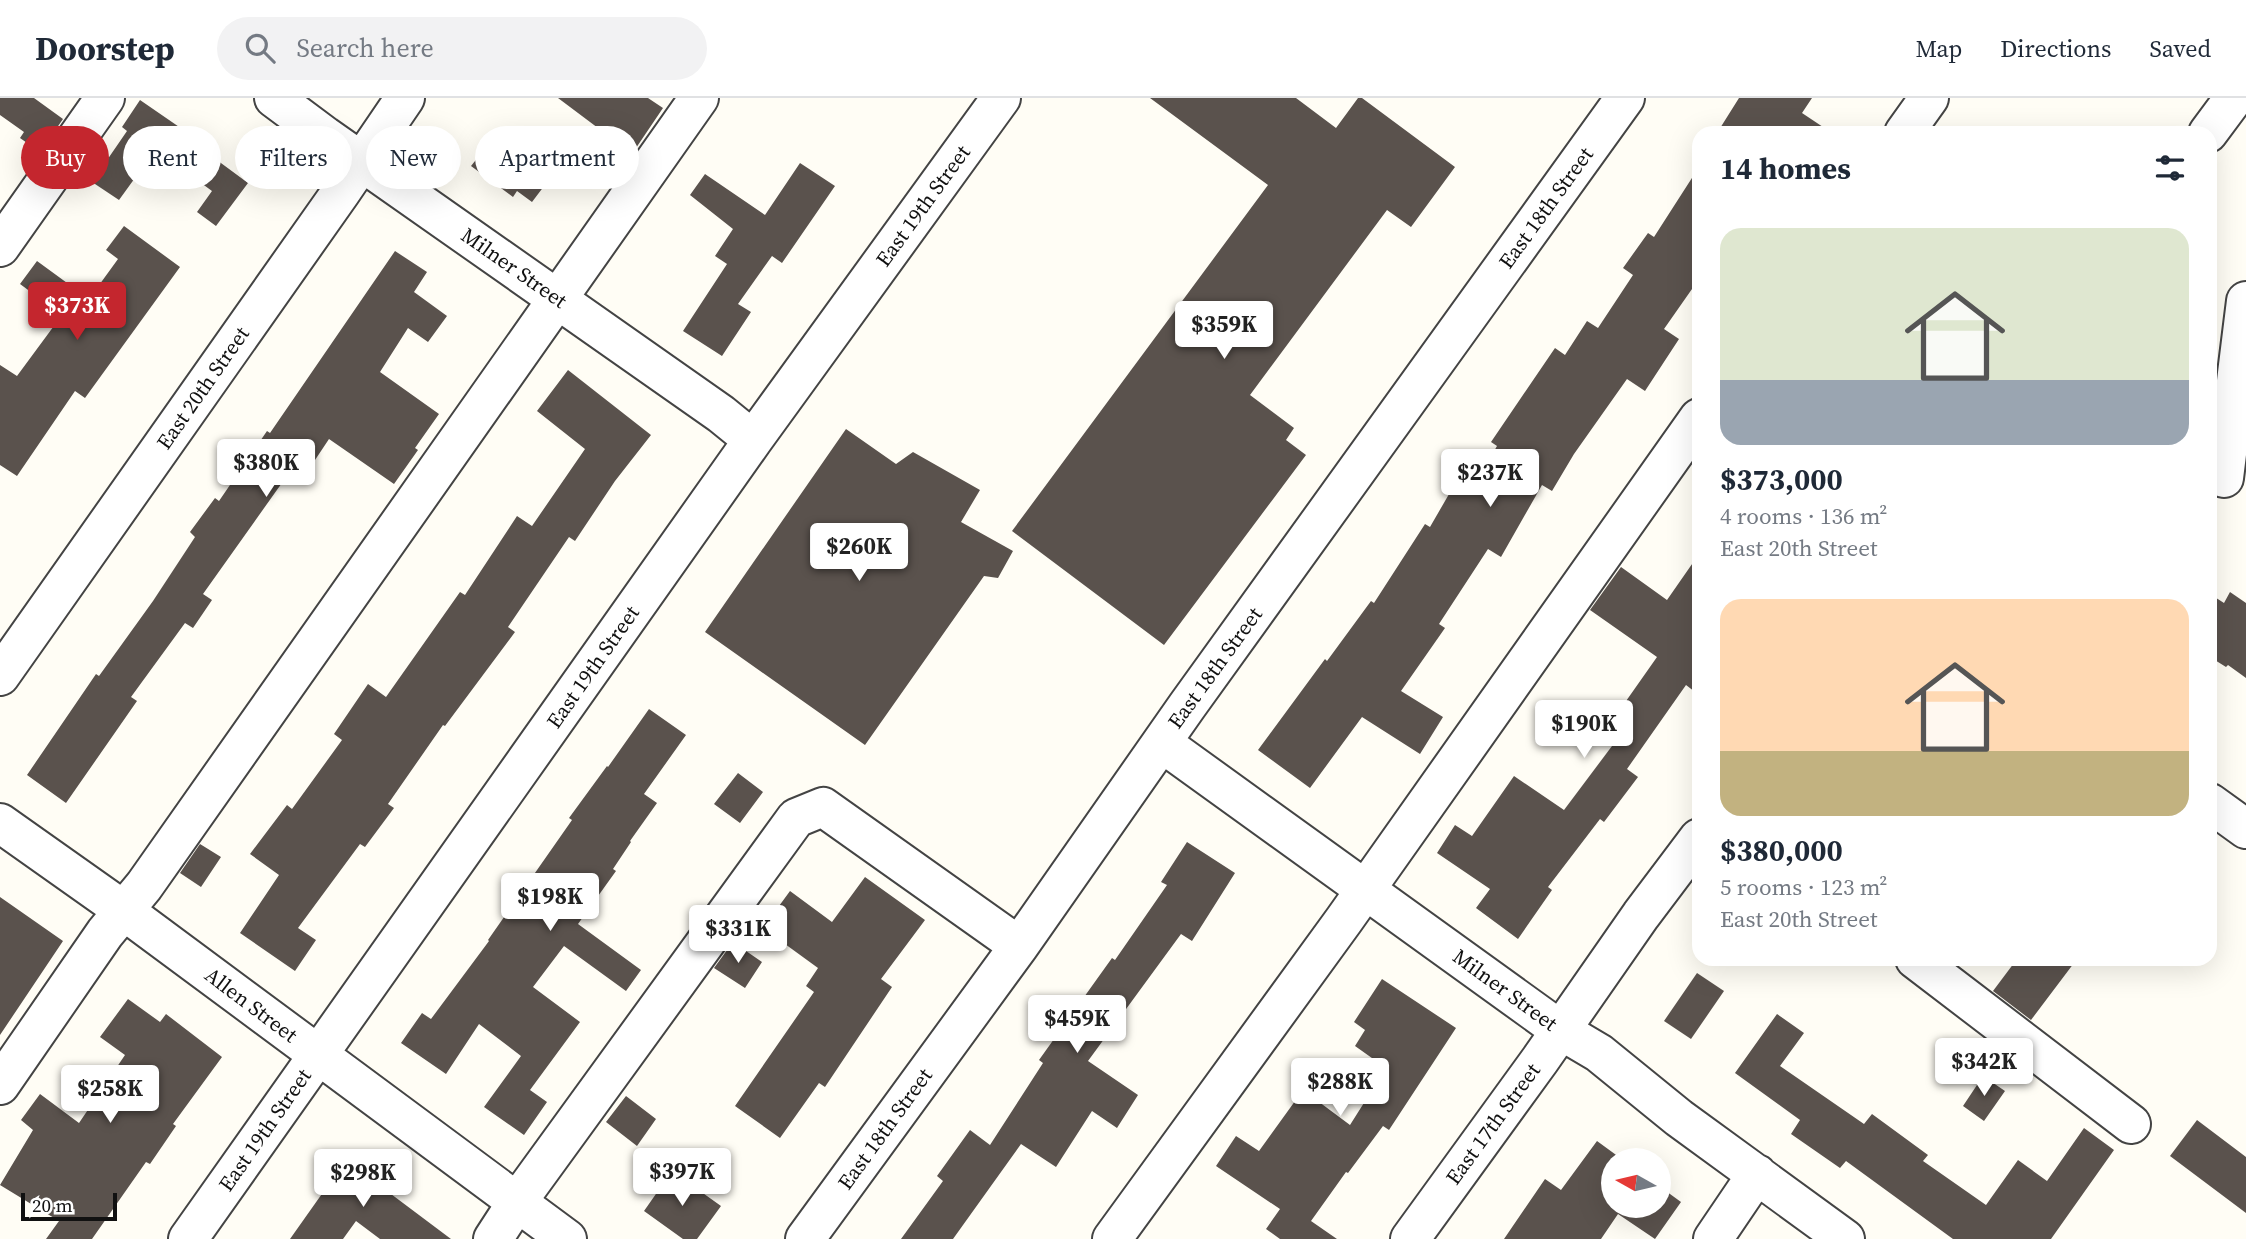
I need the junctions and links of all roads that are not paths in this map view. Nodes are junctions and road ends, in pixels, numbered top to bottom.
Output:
1 (105, 98) edge
2 (274, 98) edge
3 (405, 98) edge
4 (699, 98) edge
5 (1001, 98) edge
6 (1625, 98) edge
7 (1929, 98) edge
8 (2234, 98) edge
9 (1909, 126) edge
10 (2213, 126) edge
11 (362, 162) junction
12 (0, 247) edge
13 (558, 300) junction
14 (2246, 301) edge
15 (1692, 428) edge
16 (752, 440) junction
17 (2227, 480) edge
18 (0, 676) edge
19 (1161, 743) junction
20 (2217, 808) edge
21 (0, 823) edge
22 (2246, 829) edge
23 (1692, 847) edge
24 (1366, 889) junction
25 (123, 910) junction
26 (1019, 946) junction
27 (1924, 966) edge
28 (1560, 1030) junction
29 (317, 1055) junction
30 (0, 1084) edge
31 (2131, 1124) dead end
32 (1757, 1174) junction
33 (517, 1202) junction
34 (188, 1239) edge
35 (493, 1239) edge
36 (567, 1239) edge
37 (805, 1239) edge
38 (1112, 1239) edge
39 (1410, 1239) edge
40 (1713, 1239) edge
41 (1846, 1239) edge

1 - 12 street
2 - 11 street, Milner Street
3 - 11 street, East 20th Street
4 - 13 street
5 - 16 street, East 19th Street
6 - 19 street, East 18th Street
7 - 9 street
8 - 10 street
11 - 13 street, Milner Street
11 - 18 street, East 20th Street
13 - 16 street, Milner Street
13 - 25 street
14 - 17 street
15 - 24 street
16 - 29 street, East 19th Street
19 - 24 street, Milner Street
19 - 26 street, East 18th Street
20 - 22 street
21 - 25 street, Allen Street
23 - 28 street, East 17th Street
24 - 28 street, Milner Street
24 - 38 street
25 - 29 street, Allen Street
25 - 30 street
26 - 33 street
26 - 37 street, East 18th Street
27 - 31 street
28 - 32 street, Milner Street
28 - 39 street, East 17th Street
29 - 33 street, Allen Street
29 - 34 street, East 19th Street
32 - 40 street
32 - 41 street, Milner Street
33 - 35 street
33 - 36 street, Allen Street

